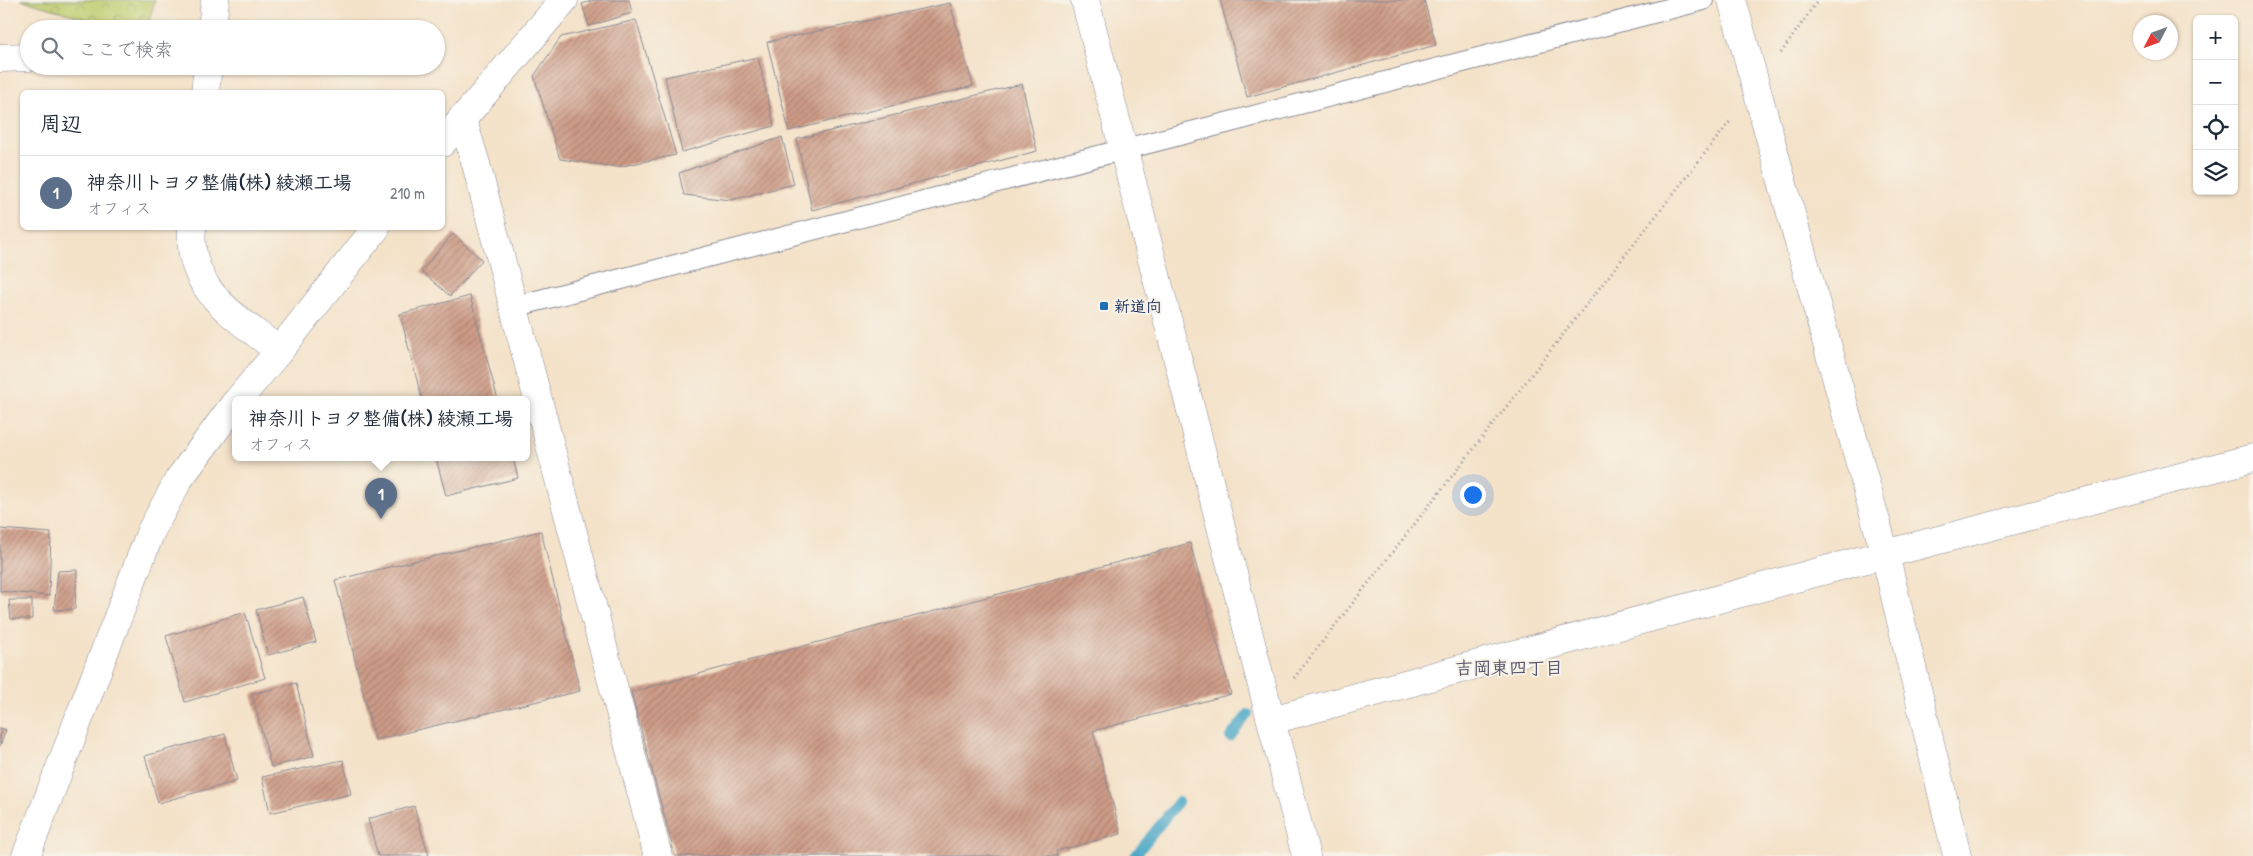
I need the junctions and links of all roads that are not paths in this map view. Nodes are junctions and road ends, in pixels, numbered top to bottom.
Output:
1 (215, 0) edge
2 (564, 0) edge
3 (1085, 0) edge
4 (1704, 0) edge
5 (1732, 0) edge
6 (213, 20) edge
7 (20, 57) edge
8 (0, 58) edge
9 (207, 75) edge
10 (205, 90) edge
11 (462, 118) junction
12 (445, 139) edge
13 (1125, 150) junction
14 (192, 230) edge
15 (374, 230) edge
16 (513, 307) junction
17 (280, 351) junction
18 (241, 396) edge
19 (232, 408) edge
20 (2253, 458) edge
21 (1885, 554) junction
22 (1270, 715) junction
23 (26, 856) edge
24 (658, 856) edge
25 (1306, 856) edge
26 (1957, 856) edge

1 - 6 street
2 - 11 street
3 - 13 street
4 - 13 lane
5 - 21 street
7 - 8 street
9 - 10 street
11 - 12 street
11 - 16 street
13 - 16 lane
13 - 22 street
14 - 17 street
15 - 17 street
16 - 24 street
17 - 18 street
19 - 23 street
20 - 21 street
21 - 22 street
21 - 26 street
22 - 25 street

